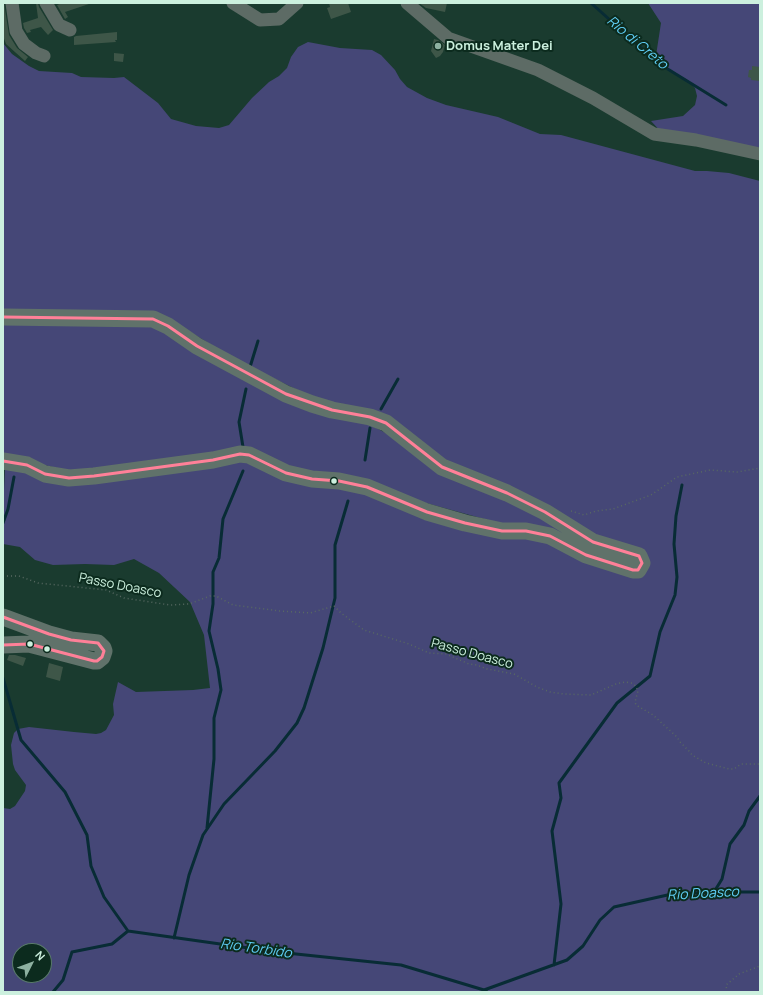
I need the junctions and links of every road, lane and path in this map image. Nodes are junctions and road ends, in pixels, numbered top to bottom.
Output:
1 (12, 3) edge
2 (46, 3) edge
3 (232, 3) edge
4 (297, 3) edge
5 (407, 3) edge
6 (70, 30) dead end
7 (44, 56) dead end
8 (760, 154) edge
9 (3, 317) edge
10 (3, 461) edge
11 (760, 468) edge
12 (568, 511) dead end
13 (3, 576) edge
14 (3, 617) edge
15 (3, 645) edge
16 (760, 764) edge
17 (760, 966) edge
18 (727, 992) edge

1 - 7 street
2 - 6 street
3 - 4 street
5 - 8 street
9 - 10 main road
11 - 12 path
13 - 16 path, Passo Doasco
14 - 15 main road
17 - 18 path

